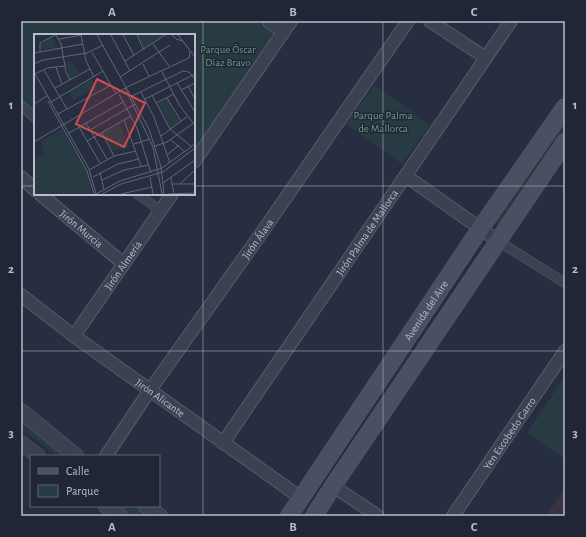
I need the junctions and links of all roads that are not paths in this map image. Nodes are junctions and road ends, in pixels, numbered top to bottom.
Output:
1 (268, 21) edge
2 (291, 21) edge
3 (408, 21) edge
4 (430, 21) edge
5 (511, 21) edge
6 (284, 32) junction
7 (486, 58) junction
8 (21, 105) edge
9 (565, 106) edge
10 (34, 117) edge
11 (565, 142) edge
12 (195, 161) edge
13 (406, 176) junction
14 (21, 177) edge
15 (34, 189) edge
16 (41, 195) edge
17 (138, 195) edge
18 (171, 195) edge
19 (160, 212) junction
20 (480, 229) junction
21 (498, 241) junction
22 (124, 264) junction
23 (565, 283) edge
24 (21, 295) edge
25 (74, 336) junction
26 (565, 351) edge
27 (150, 390) junction
28 (21, 411) edge
29 (21, 443) edge
30 (223, 443) junction
31 (37, 455) edge
32 (75, 455) edge
33 (107, 455) edge
34 (334, 486) junction
35 (301, 498) junction
36 (107, 507) edge
37 (147, 507) edge
38 (120, 516) edge
39 (160, 516) edge
40 (289, 516) edge
41 (314, 516) edge
42 (378, 516) edge
43 (453, 516) edge

1 - 6 street
2 - 6 street
3 - 27 street, Jirón Álava
4 - 7 street
5 - 7 street, Jirón Palma de Mallorca
6 - 12 street
7 - 13 street, Jirón Palma de Mallorca
8 - 10 street
9 - 20 main road, Avenida del Aire
11 - 21 main road, Avenida del Aire
13 - 20 street
13 - 30 street, Jirón Palma de Mallorca
14 - 15 street
16 - 22 street, Jirón Murcia
17 - 19 street
18 - 19 street, Jirón Almería
19 - 22 street, Jirón Almería
20 - 21 street
20 - 35 main road, Avenida del Aire
21 - 23 street
21 - 34 main road, Avenida del Aire
22 - 25 street, Jirón Almería
24 - 25 street, Jirón Alicante
25 - 27 street, Jirón Alicante
26 - 43 street, Yen Escobedo Garro
27 - 30 street, Jirón Alicante
27 - 33 street, Jirón Álava
28 - 32 street
29 - 31 street
30 - 35 street, Jirón Alicante
34 - 41 main road, Avenida del Aire
34 - 42 street
35 - 40 main road, Avenida del Aire
36 - 38 street
37 - 39 street

